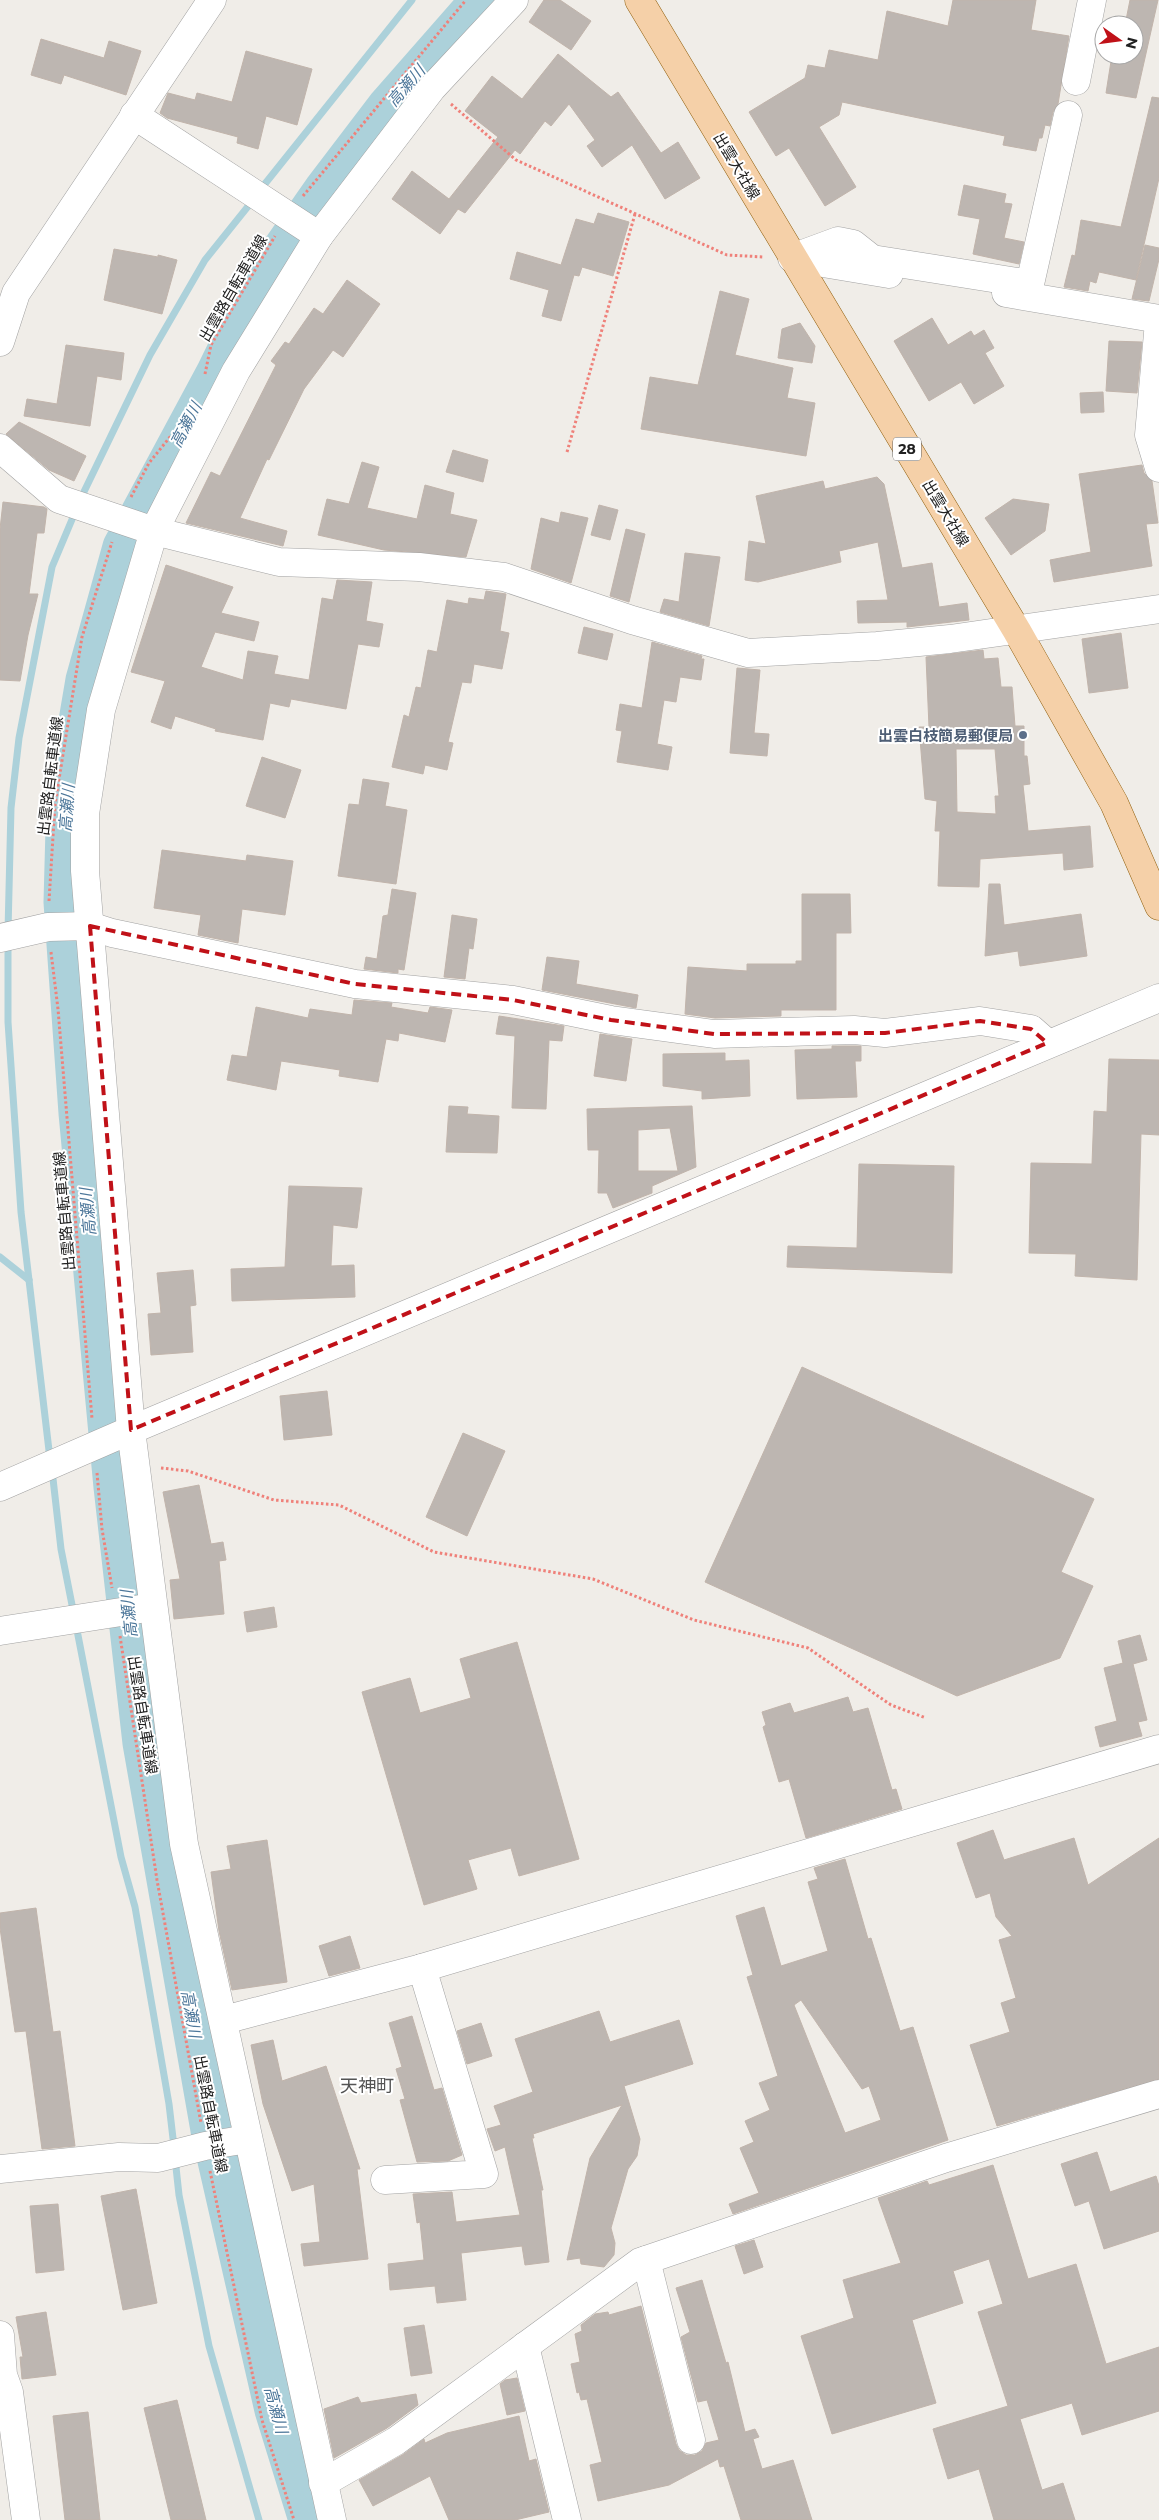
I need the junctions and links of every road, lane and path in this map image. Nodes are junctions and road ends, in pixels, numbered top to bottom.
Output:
1 (212, 0) edge
2 (466, 0) edge
3 (514, 0) edge
4 (639, 0) edge
5 (1092, 0) edge
6 (1076, 81) dead end
7 (432, 88) junction
8 (134, 115) junction
9 (1068, 115) dead end
10 (635, 214) junction
11 (288, 215) junction
12 (319, 236) junction
13 (792, 258) junction
14 (1159, 321) edge
15 (0, 342) edge
16 (204, 379) dead end
17 (178, 425) dead end
18 (0, 448) edge
19 (567, 452) dead end
20 (1159, 468) edge
21 (120, 518) junction
22 (154, 531) junction
23 (1158, 603) edge
24 (1017, 631) junction
25 (1159, 906) edge
26 (90, 926) junction
27 (48, 927) junction
28 (0, 938) edge
29 (1159, 998) edge
30 (1047, 1043) junction
31 (131, 1430) junction
32 (94, 1447) junction
33 (136, 1465) junction
34 (0, 1487) edge
35 (153, 1607) junction
36 (116, 1613) junction
37 (0, 1631) edge
38 (926, 1718) dead end
39 (1159, 1749) edge
40 (422, 1968) junction
41 (224, 2020) junction
42 (1159, 2094) edge
43 (248, 2139) junction
44 (205, 2146) junction
45 (0, 2169) edge
46 (385, 2180) dead end
47 (646, 2260) junction
48 (0, 2334) edge
49 (525, 2346) junction
50 (2, 2375) edge
51 (691, 2440) dead end
52 (323, 2483) junction
53 (26, 2520) edge
54 (294, 2520) edge
55 (332, 2520) edge
56 (566, 2520) edge

1 - 8 street
2 - 11 path, 出雲路自転車道線
3 - 7 street
4 - 13 main road, 出雲大社線 / 28
5 - 6 street
7 - 10 path
7 - 12 street
8 - 11 street
8 - 15 street
9 - 13 street
10 - 13 path
10 - 19 path
11 - 12 street
11 - 16 path, 出雲路自転車道線
12 - 22 street
13 - 14 street
13 - 24 main road, 出雲大社線 / 28
14 - 20 street
17 - 21 path, 出雲路自転車道線
18 - 21 street
21 - 22 street
21 - 27 path, 出雲路自転車道線
22 - 24 street
22 - 26 street
23 - 24 street
24 - 25 main road, 出雲大社線 / 28
26 - 27 street
26 - 30 street
26 - 31 street
27 - 28 street
27 - 32 path, 出雲路自転車道線
29 - 30 street
30 - 31 street
31 - 32 street
31 - 33 street
32 - 34 street
32 - 36 path, 出雲路自転車道線
33 - 35 street
33 - 38 path
35 - 36 street
35 - 41 street
36 - 37 street
36 - 44 path, 出雲路自転車道線
39 - 40 street
40 - 41 street
40 - 46 street
41 - 43 street
42 - 47 street
43 - 44 street
43 - 52 street
44 - 45 street
44 - 54 path, 出雲路自転車道線
47 - 49 street
47 - 51 street
48 - 50 street
49 - 52 street
49 - 56 street
50 - 53 street
52 - 55 street

